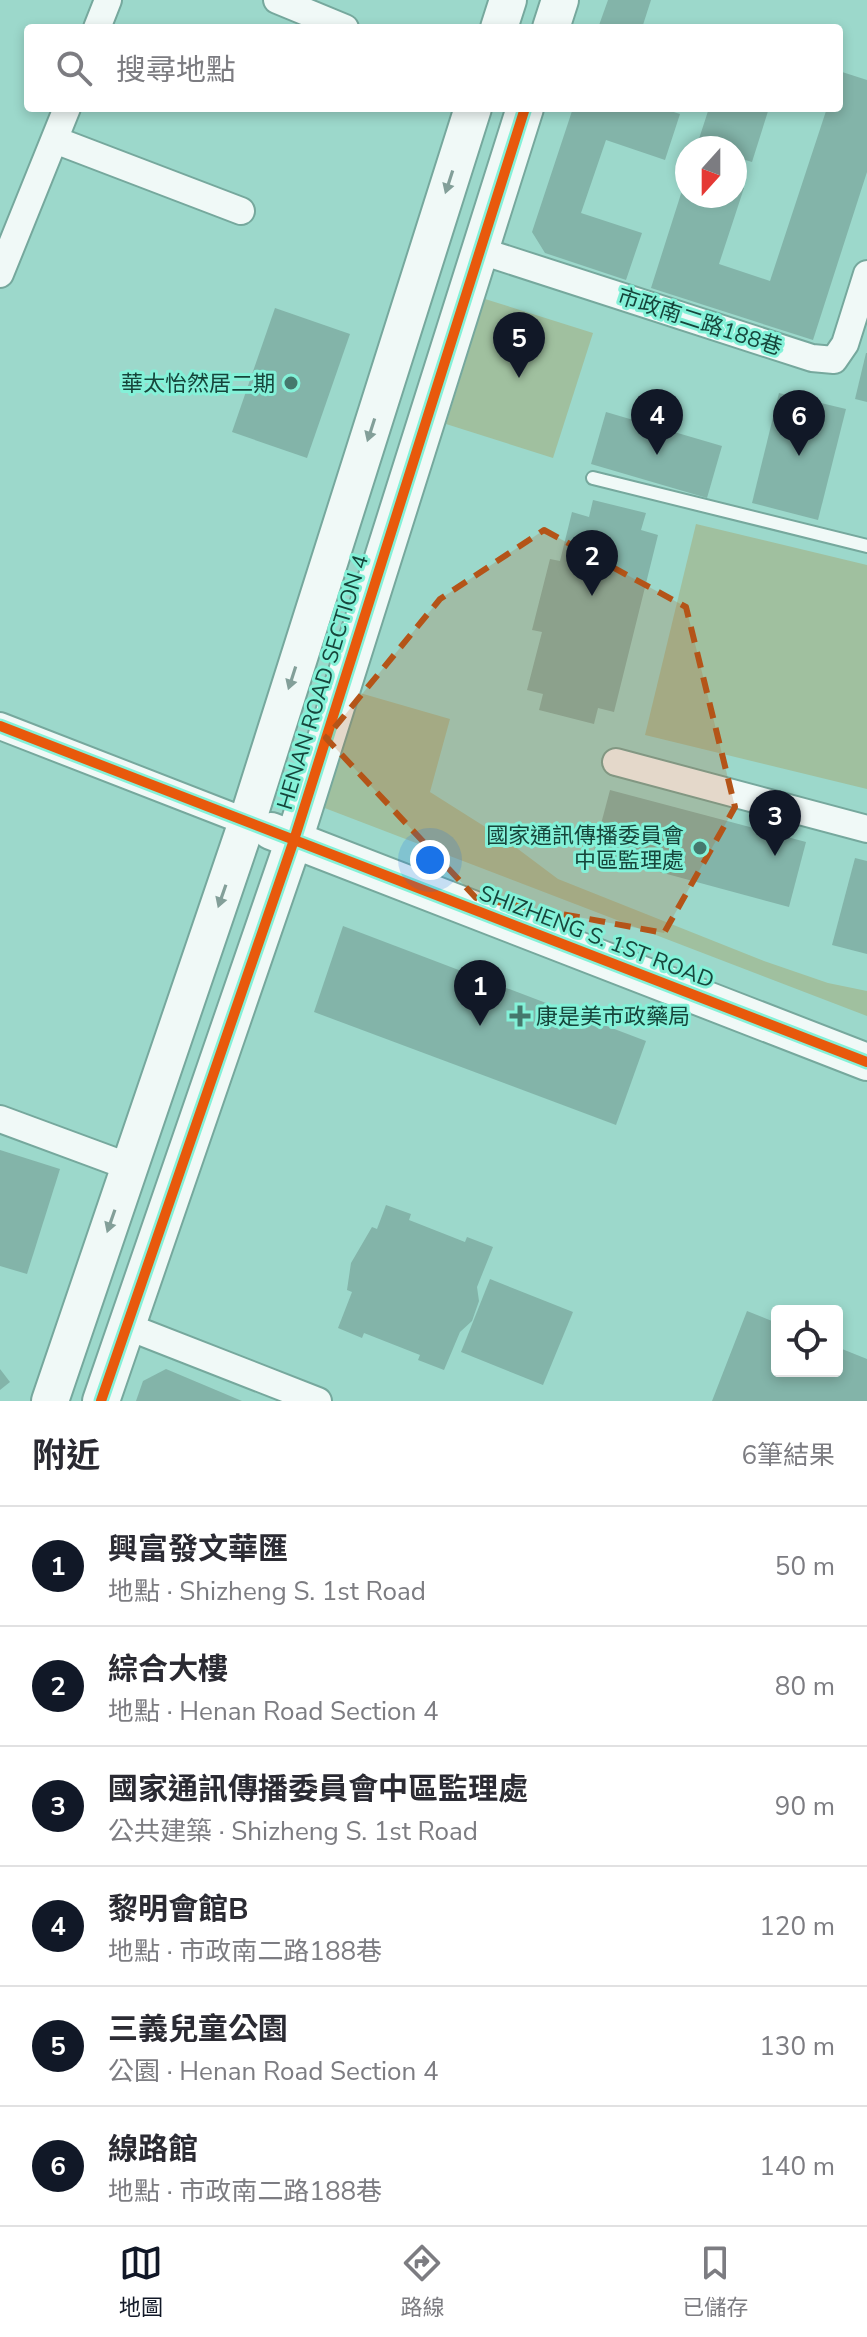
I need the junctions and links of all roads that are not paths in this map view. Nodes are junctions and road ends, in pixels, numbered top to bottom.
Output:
1 (108, 0) edge
2 (277, 0) edge
3 (508, 0) edge
4 (560, 0) edge
5 (98, 24) edge
6 (335, 24) edge
7 (500, 24) edge
8 (552, 24) edge
9 (66, 112) edge
10 (472, 112) edge
11 (524, 112) edge
12 (55, 140) junction
13 (241, 211) dead end
14 (478, 250) junction
15 (0, 274) edge
16 (867, 274) edge
17 (593, 478) dead end
18 (867, 546) edge
19 (0, 726) edge
20 (616, 762) dead end
21 (247, 822) junction
22 (867, 829) edge
23 (294, 840) junction
24 (867, 1062) edge
25 (0, 1119) edge
26 (130, 1167) junction
27 (126, 1326) junction
28 (50, 1401) edge
29 (101, 1401) edge
30 (318, 1401) edge

1 - 5 street
2 - 6 street
3 - 7 street
4 - 8 street
9 - 12 street
10 -> 21 street, HENAN ROAD SECTION 4
11 - 14 street, HENAN ROAD SECTION 4
12 - 13 street
12 - 15 street
14 - 16 street, 市政南二路188巷
14 - 23 street, HENAN ROAD SECTION 4
17 - 18 lane
19 - 21 street, SHIZHENG S. 1ST ROAD
20 - 22 street
21 - 23 street, SHIZHENG S. 1ST ROAD
21 -> 26 street, HENAN ROAD SECTION 4
23 - 24 street, SHIZHENG S. 1ST ROAD
23 - 27 street, HENAN ROAD SECTION 4
25 - 26 street
26 -> 28 street, HENAN ROAD SECTION 4
27 - 29 street, HENAN ROAD SECTION 4
27 - 30 street

